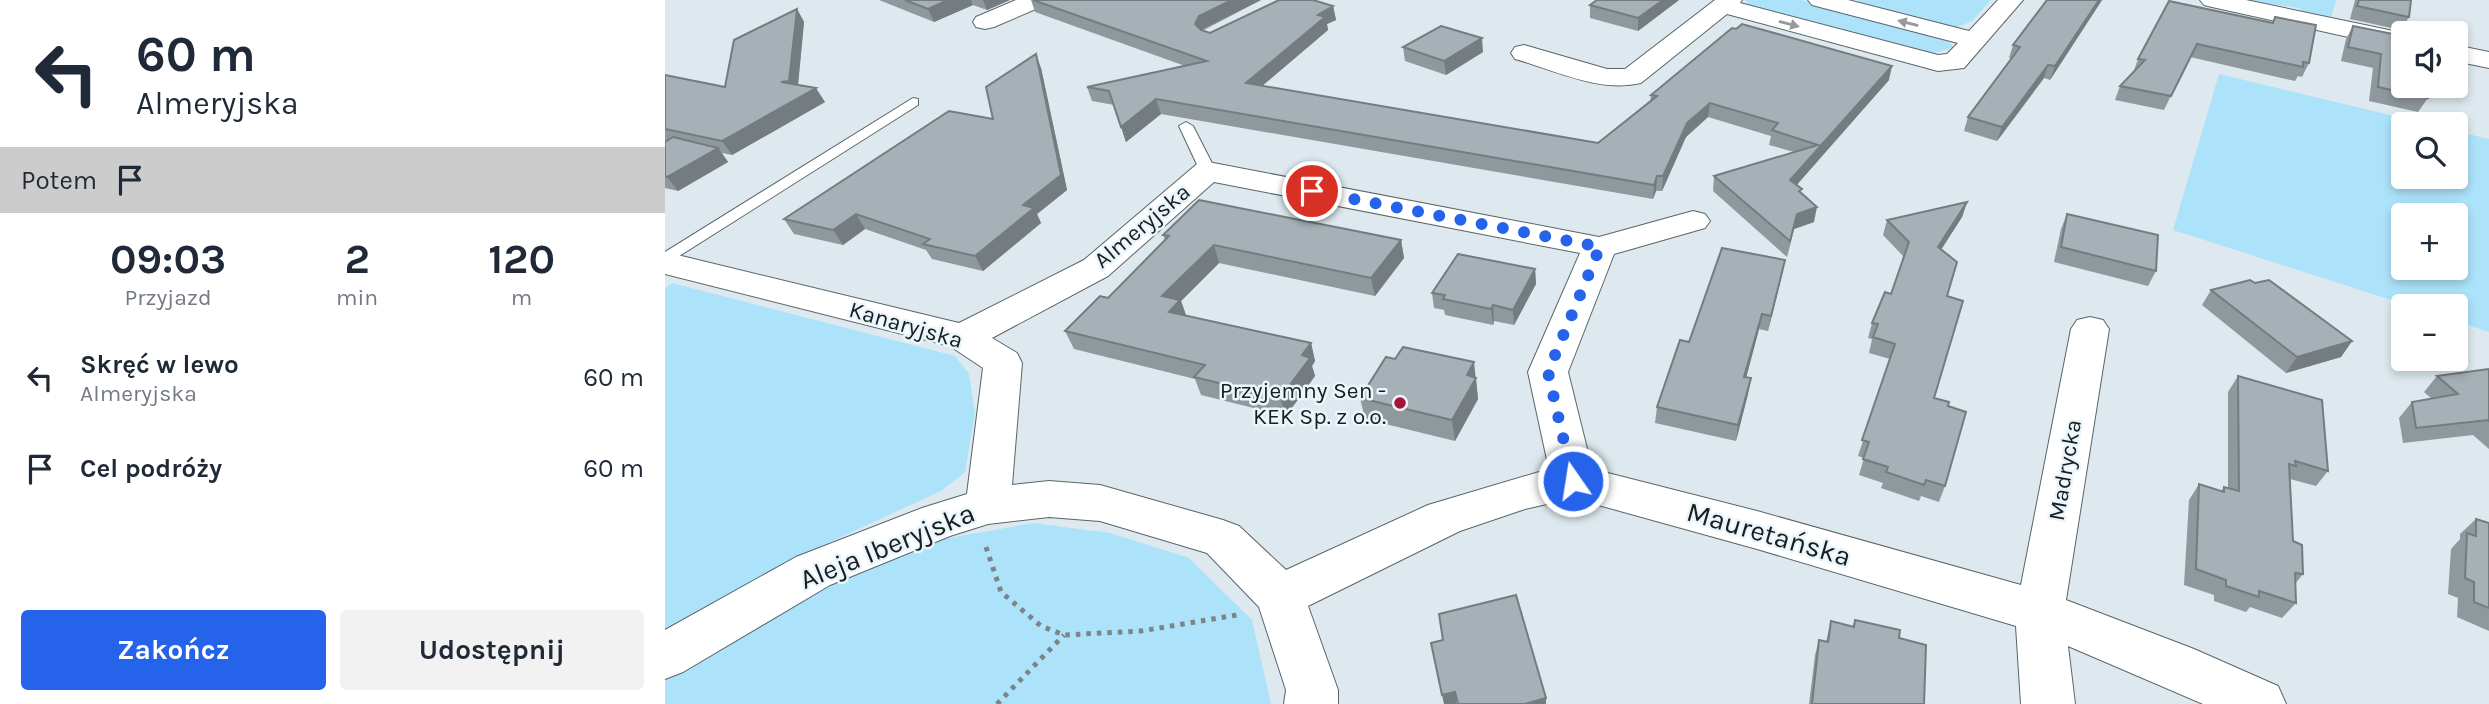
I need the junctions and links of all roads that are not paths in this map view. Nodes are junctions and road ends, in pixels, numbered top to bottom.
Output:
1 (1037, 0) edge
2 (1820, 0) edge
3 (2011, 0) edge
4 (2212, 0) edge
5 (1727, 3) edge
6 (985, 22) dead end
7 (2391, 38) edge
8 (1974, 40) junction
9 (1524, 53) dead end
10 (2468, 55) edge
11 (2489, 60) edge
12 (913, 102) dead end
13 (1186, 127) dead end
14 (1207, 171) junction
15 (1693, 221) dead end
16 (1600, 247) junction
17 (665, 261) edge
18 (2090, 329) dead end
19 (963, 337) junction
20 (1573, 481) junction
21 (988, 506) junction
22 (1279, 596) junction
23 (2040, 612) junction
24 (665, 656) edge
25 (1311, 704) edge
26 (2048, 704) edge
27 (2259, 704) edge

1 - 6 street
8 -> 2 street
3 - 8 street
4 - 7 street
5 -> 8 street
5 - 9 street
10 - 11 street
12 - 17 lane, Kanaryjska
13 - 14 lane, Almeryjska
14 - 16 street, Almeryjska
14 - 19 street, Almeryjska
15 - 16 street, Almeryjska
16 - 20 street
17 - 19 street, Kanaryjska
18 - 23 street, Madrycka
19 - 21 street, Kanaryjska
20 - 22 street, Mauretańska
20 - 23 street, Mauretańska
21 - 22 street, Aleja Iberyjska
21 - 24 street, Aleja Iberyjska
22 - 25 street, Aleja Iberyjska
23 - 26 street, Madrycka
23 - 27 street, Mauretańska

